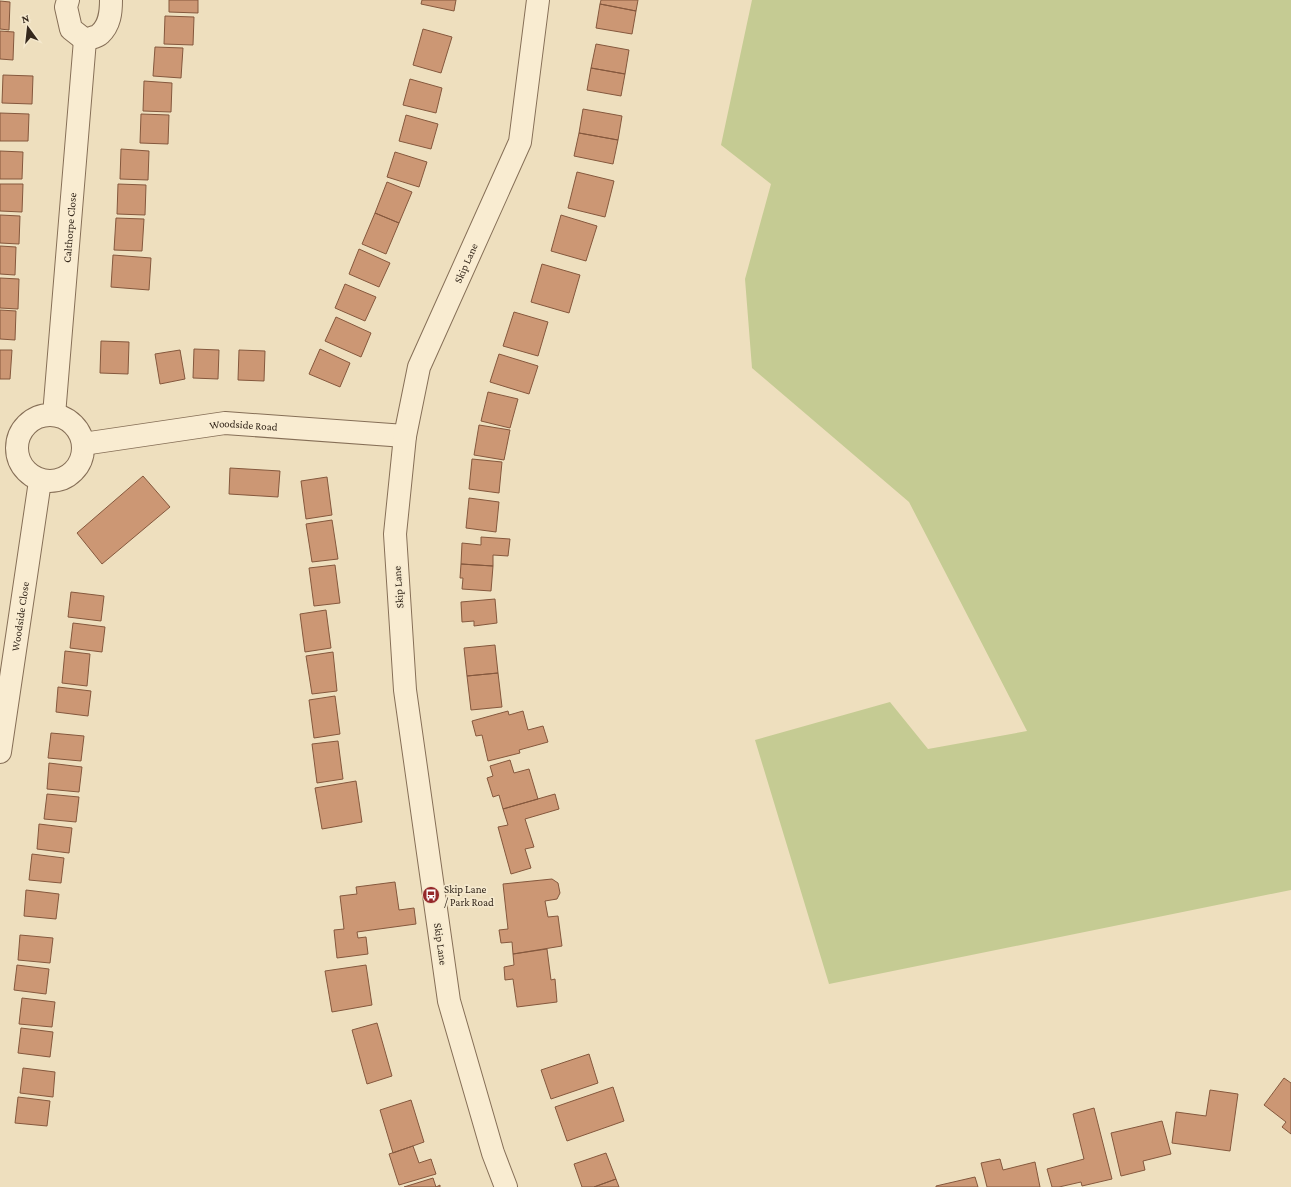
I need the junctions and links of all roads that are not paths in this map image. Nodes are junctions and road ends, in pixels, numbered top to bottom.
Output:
1 (68, 0) edge
2 (112, 0) edge
3 (538, 0) edge
4 (85, 40) junction
5 (54, 415) junction
6 (405, 436) junction
7 (83, 444) junction
8 (8, 456) edge
9 (40, 481) junction
10 (0, 752) edge
11 (506, 1187) edge

1 - 4 street
2 - 4 street
3 - 6 street, Skip Lane
4 - 5 street, Calthorpe Close
5 - 7 street
5 - 8 street
6 - 7 street, Woodside Road
6 - 11 street, Skip Lane
7 - 9 street
8 - 9 street
9 - 10 street, Woodside Close

